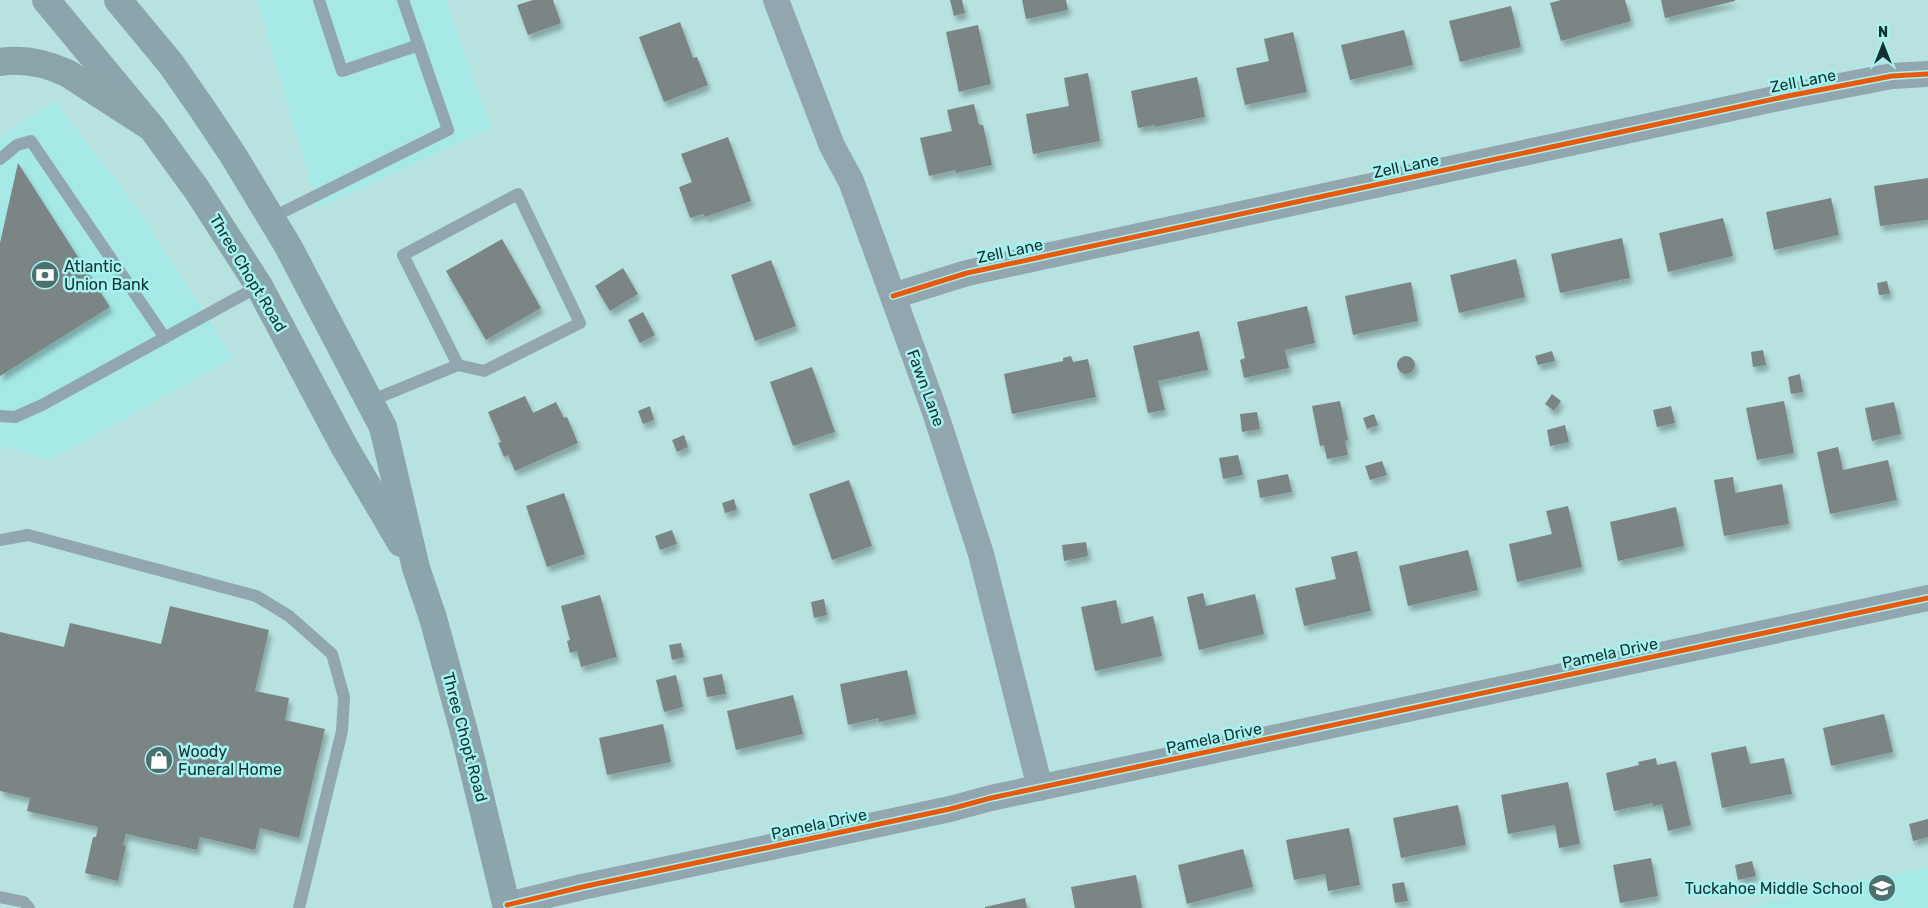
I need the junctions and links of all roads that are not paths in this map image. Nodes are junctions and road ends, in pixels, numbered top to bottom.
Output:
1 (46, 0) edge
2 (118, 0) edge
3 (319, 0) edge
4 (403, 0) edge
5 (776, 0) edge
6 (419, 45) junction
7 (0, 62) edge
8 (1928, 74) edge
9 (152, 128) junction
10 (0, 159) edge
11 (271, 218) junction
12 (259, 286) junction
13 (893, 296) junction
14 (164, 338) junction
15 (458, 365) junction
16 (370, 401) junction
17 (0, 416) edge
18 (0, 540) edge
19 (416, 568) junction
20 (1928, 598) edge
21 (1040, 788) junction
22 (0, 897) edge
23 (25, 906) edge
24 (502, 907) edge
25 (299, 908) edge

1 - 9 main road, Three Chopt Road
2 - 11 main road, Three Chopt Road
3 - 6 lane
4 - 6 lane
5 - 13 street, Fawn Lane
6 - 11 lane
7 - 9 highway
8 - 13 street, Zell Lane
9 - 12 main road, Three Chopt Road
10 - 14 lane
11 - 16 main road, Three Chopt Road
12 - 14 lane
12 - 19 main road, Three Chopt Road
13 - 21 street, Fawn Lane
14 - 17 lane
15 - 15 lane
15 - 16 lane
16 - 19 main road, Three Chopt Road
18 - 25 lane
19 - 24 main road, Three Chopt Road
20 - 21 street, Pamela Drive
21 - 24 street, Pamela Drive
22 - 23 lane

